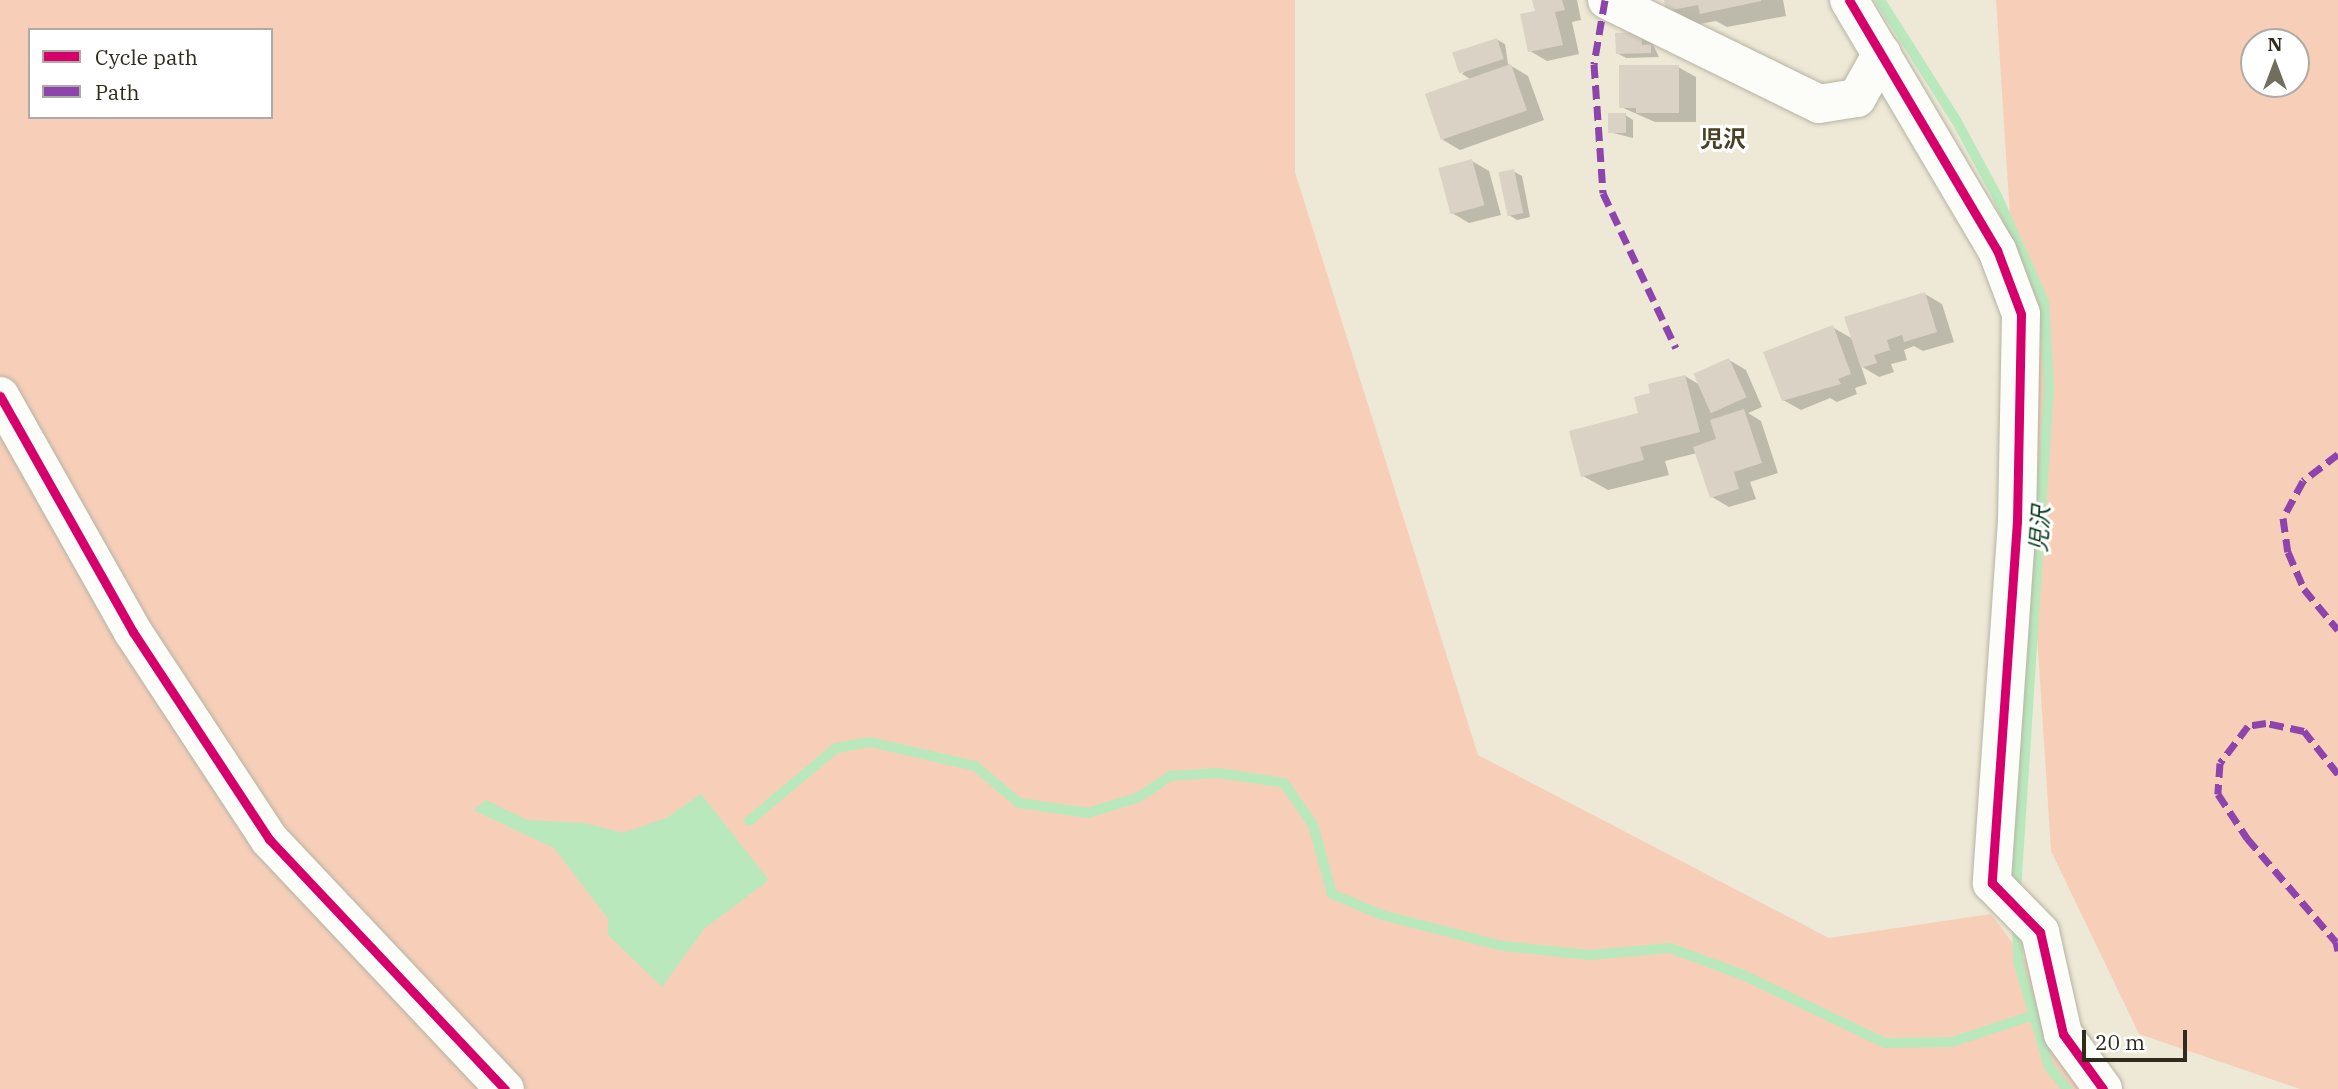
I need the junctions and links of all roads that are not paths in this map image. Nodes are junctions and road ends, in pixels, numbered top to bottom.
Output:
1 (1607, 0) edge
2 (1850, 0) edge
3 (1882, 53) junction
4 (0, 396) edge
5 (505, 1089) edge
6 (2103, 1089) edge

1 - 3 street
2 - 3 street
3 - 6 street
4 - 5 street

